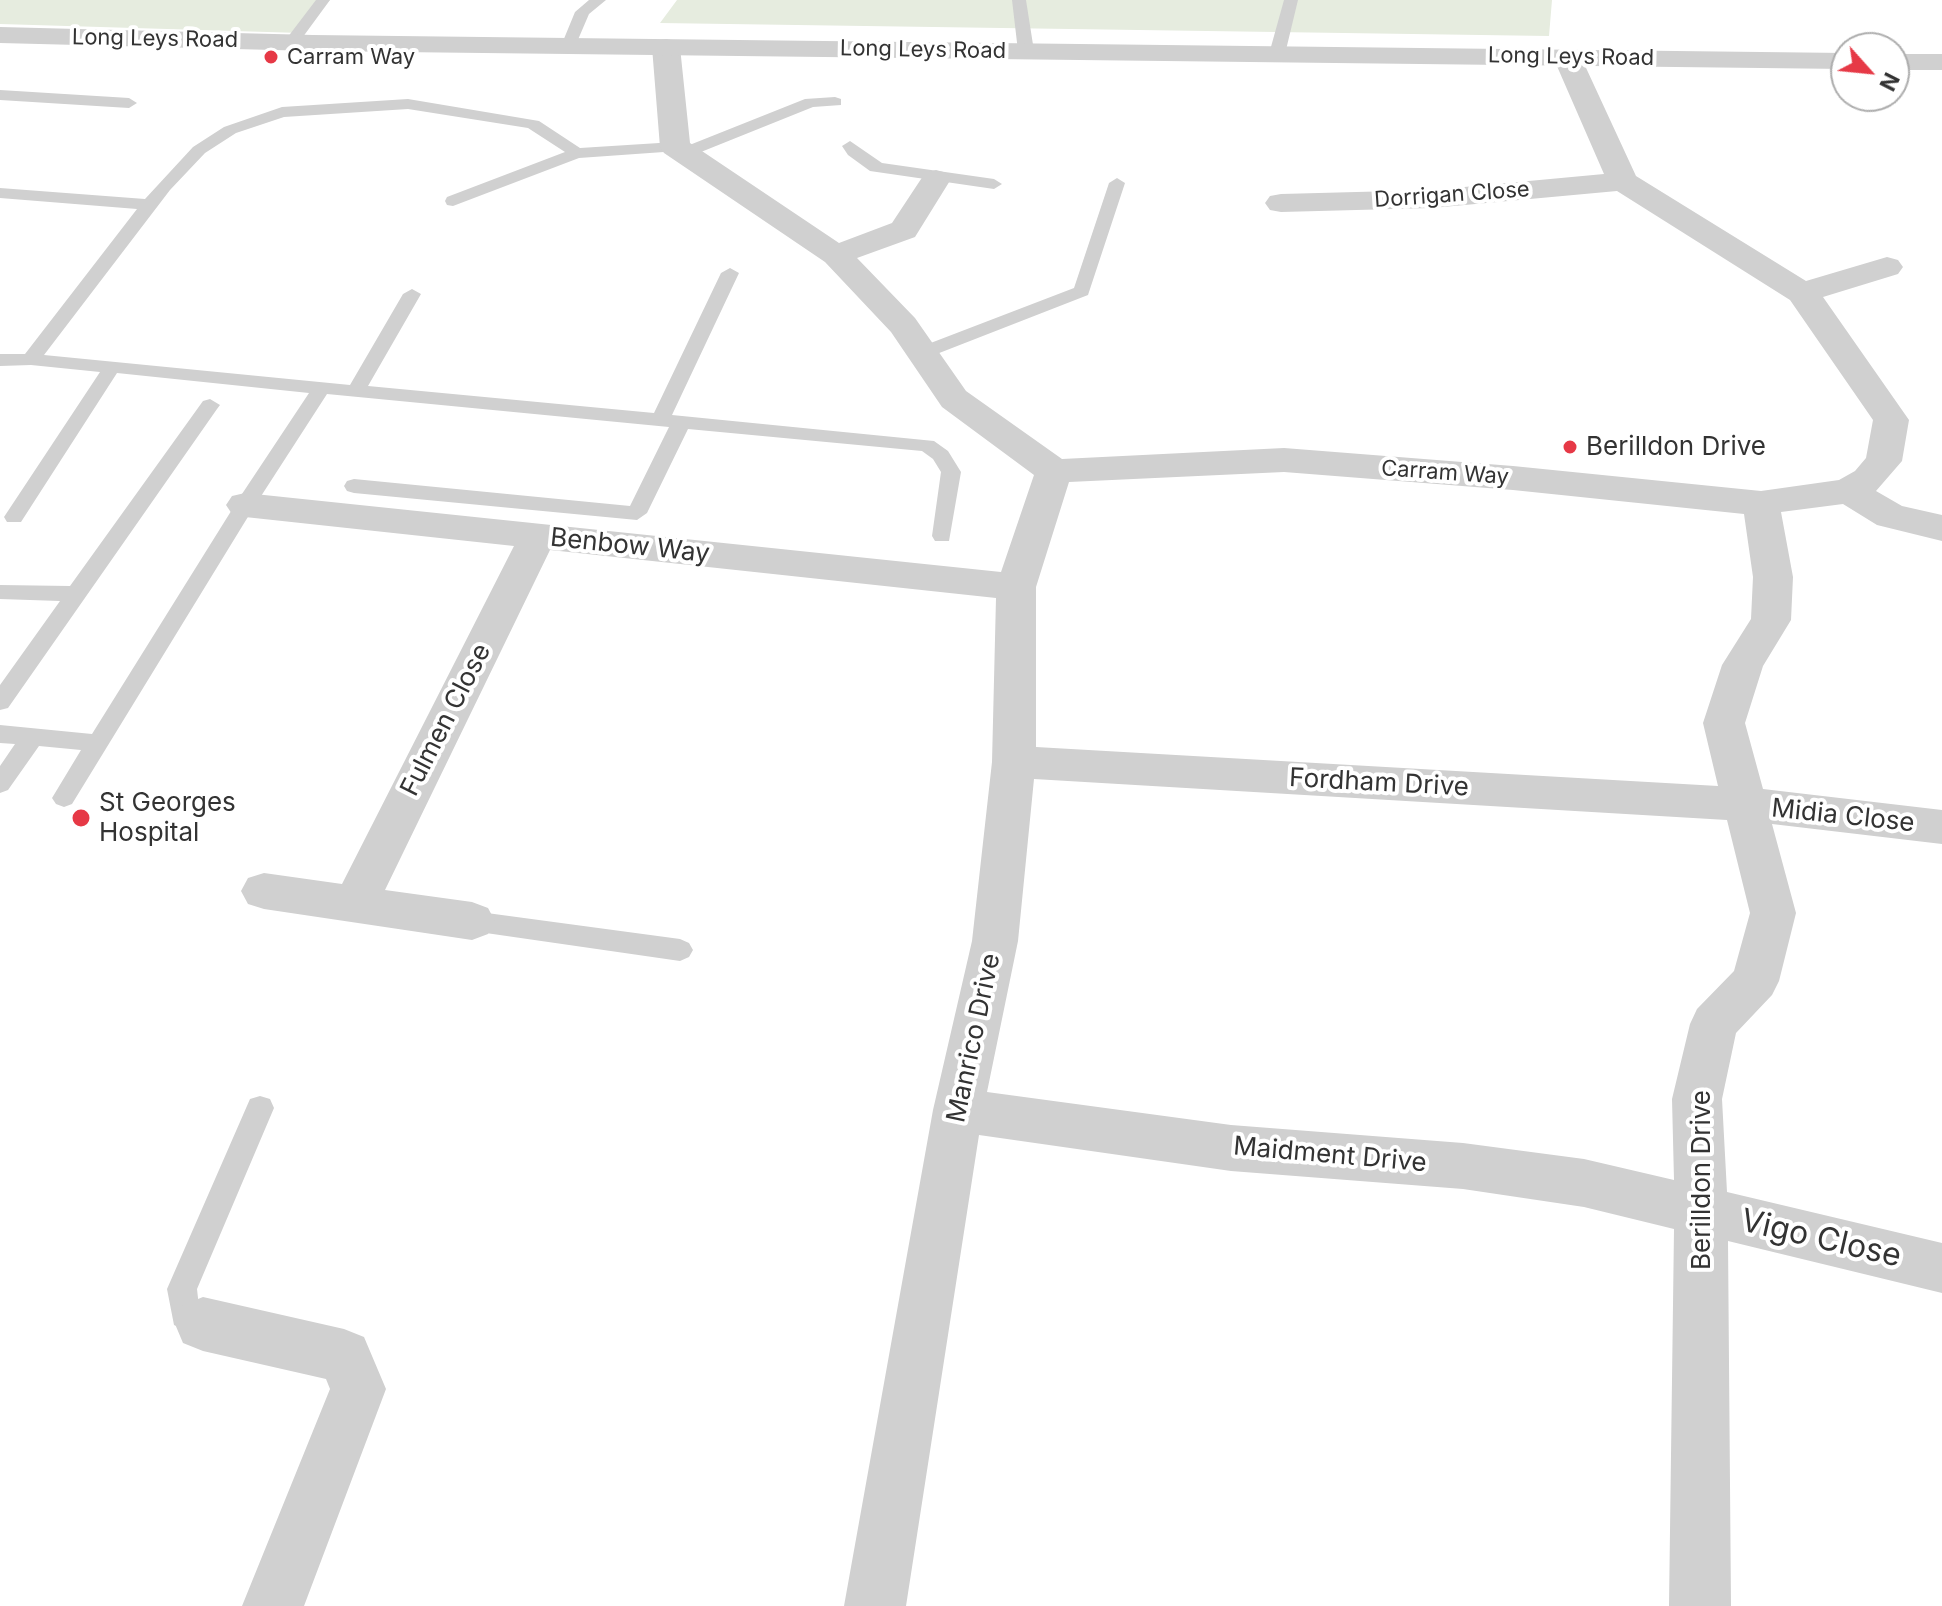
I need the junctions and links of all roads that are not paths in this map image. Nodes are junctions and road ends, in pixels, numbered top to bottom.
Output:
1 (323, 0) edge
2 (599, 0) edge
3 (1019, 0) edge
4 (1291, 0) edge
5 (2, 37) edge
6 (292, 42) junction
7 (569, 46) junction
8 (666, 47) junction
9 (1026, 51) junction
10 (1277, 54) junction
11 (1567, 57) junction
12 (1830, 61) edge
13 (1910, 62) edge
14 (1942, 62) edge
15 (0, 95) edge
16 (835, 102) dead end
17 (129, 103) dead end
18 (850, 146) dead end
19 (680, 150) junction
20 (577, 153) junction
21 (936, 179) junction
22 (1623, 181) junction
23 (1117, 183) dead end
24 (994, 184) dead end
25 (0, 193) edge
26 (453, 201) dead end
27 (1281, 203) dead end
28 (150, 205) junction
29 (836, 255) junction
30 (1887, 267) dead end
31 (730, 273) dead end
32 (1802, 293) junction
33 (412, 294) dead end
34 (922, 353) junction
35 (31, 359) junction
36 (0, 360) edge
37 (112, 367) junction
38 (322, 388) junction
39 (356, 391) junction
40 (210, 405) dead end
41 (670, 421) junction
42 (1054, 471) junction
43 (354, 486) dead end
44 (1849, 491) junction
45 (1761, 503) junction
46 (245, 505) junction
47 (14, 517) dead end
48 (1942, 528) edge
49 (538, 536) junction
50 (942, 536) dead end
51 (1016, 587) junction
52 (0, 592) edge
53 (76, 594) junction
54 (0, 702) edge
55 (0, 734) edge
56 (33, 737) junction
57 (96, 743) junction
58 (1014, 762) junction
59 (0, 784) edge
60 (64, 798) dead end
61 (1743, 804) junction
62 (1942, 827) edge
63 (264, 891) dead end
64 (355, 903) junction
65 (472, 921) joint
66 (680, 950) dead end
67 (260, 1108) dead end
68 (958, 1110) junction
69 (1701, 1210) junction
70 (1942, 1268) edge
71 (203, 1324) joint
72 (273, 1606) edge
73 (875, 1606) edge
74 (1700, 1606) edge

1 - 6 lane
2 - 7 lane
3 - 9 lane
4 - 10 lane
5 - 6 street, Long Leys Road
6 - 7 street, Long Leys Road
7 - 8 street, Long Leys Road
8 - 9 street, Long Leys Road
8 - 19 street
9 - 10 street, Long Leys Road
10 - 11 street, Long Leys Road
11 - 12 street, Long Leys Road
11 - 22 street
13 - 14 street
15 - 17 lane
16 - 19 lane
18 - 21 lane
19 - 20 lane
19 - 29 street
20 - 26 lane
20 - 28 lane
21 - 24 lane
21 - 29 street
22 - 27 street, Dorrigan Close
22 - 32 street
23 - 34 lane
25 - 28 lane
28 - 35 lane
29 - 34 street
30 - 32 street
31 - 41 lane
32 - 44 street
33 - 39 lane
34 - 42 street
35 - 36 lane
35 - 37 lane
37 - 38 lane
37 - 47 lane
38 - 39 lane
38 - 46 lane
39 - 41 lane
40 - 53 lane
41 - 43 lane
41 - 50 lane
42 - 45 street, Carram Way
42 - 51 street, Manrico Drive
44 - 45 street, Carram Way
44 - 48 street
45 - 61 street, Berilldon Drive
46 - 49 street, Benbow Way
46 - 57 lane
49 - 51 street, Benbow Way
49 - 64 street, Fulmen Close
51 - 58 street, Manrico Drive
52 - 53 lane
53 - 54 lane
55 - 56 lane
56 - 57 lane
56 - 59 lane
57 - 60 lane
58 - 61 street, Fordham Drive
58 - 68 street, Manrico Drive
61 - 62 street, Midia Close
61 - 69 street, Berilldon Drive
63 - 64 street
64 - 65 street
65 - 66 lane
67 - 71 lane
68 - 69 street, Maidment Drive
68 - 73 street, Manrico Drive
69 - 70 street, Vigo Close
69 - 74 street, Berilldon Drive
71 - 72 street

